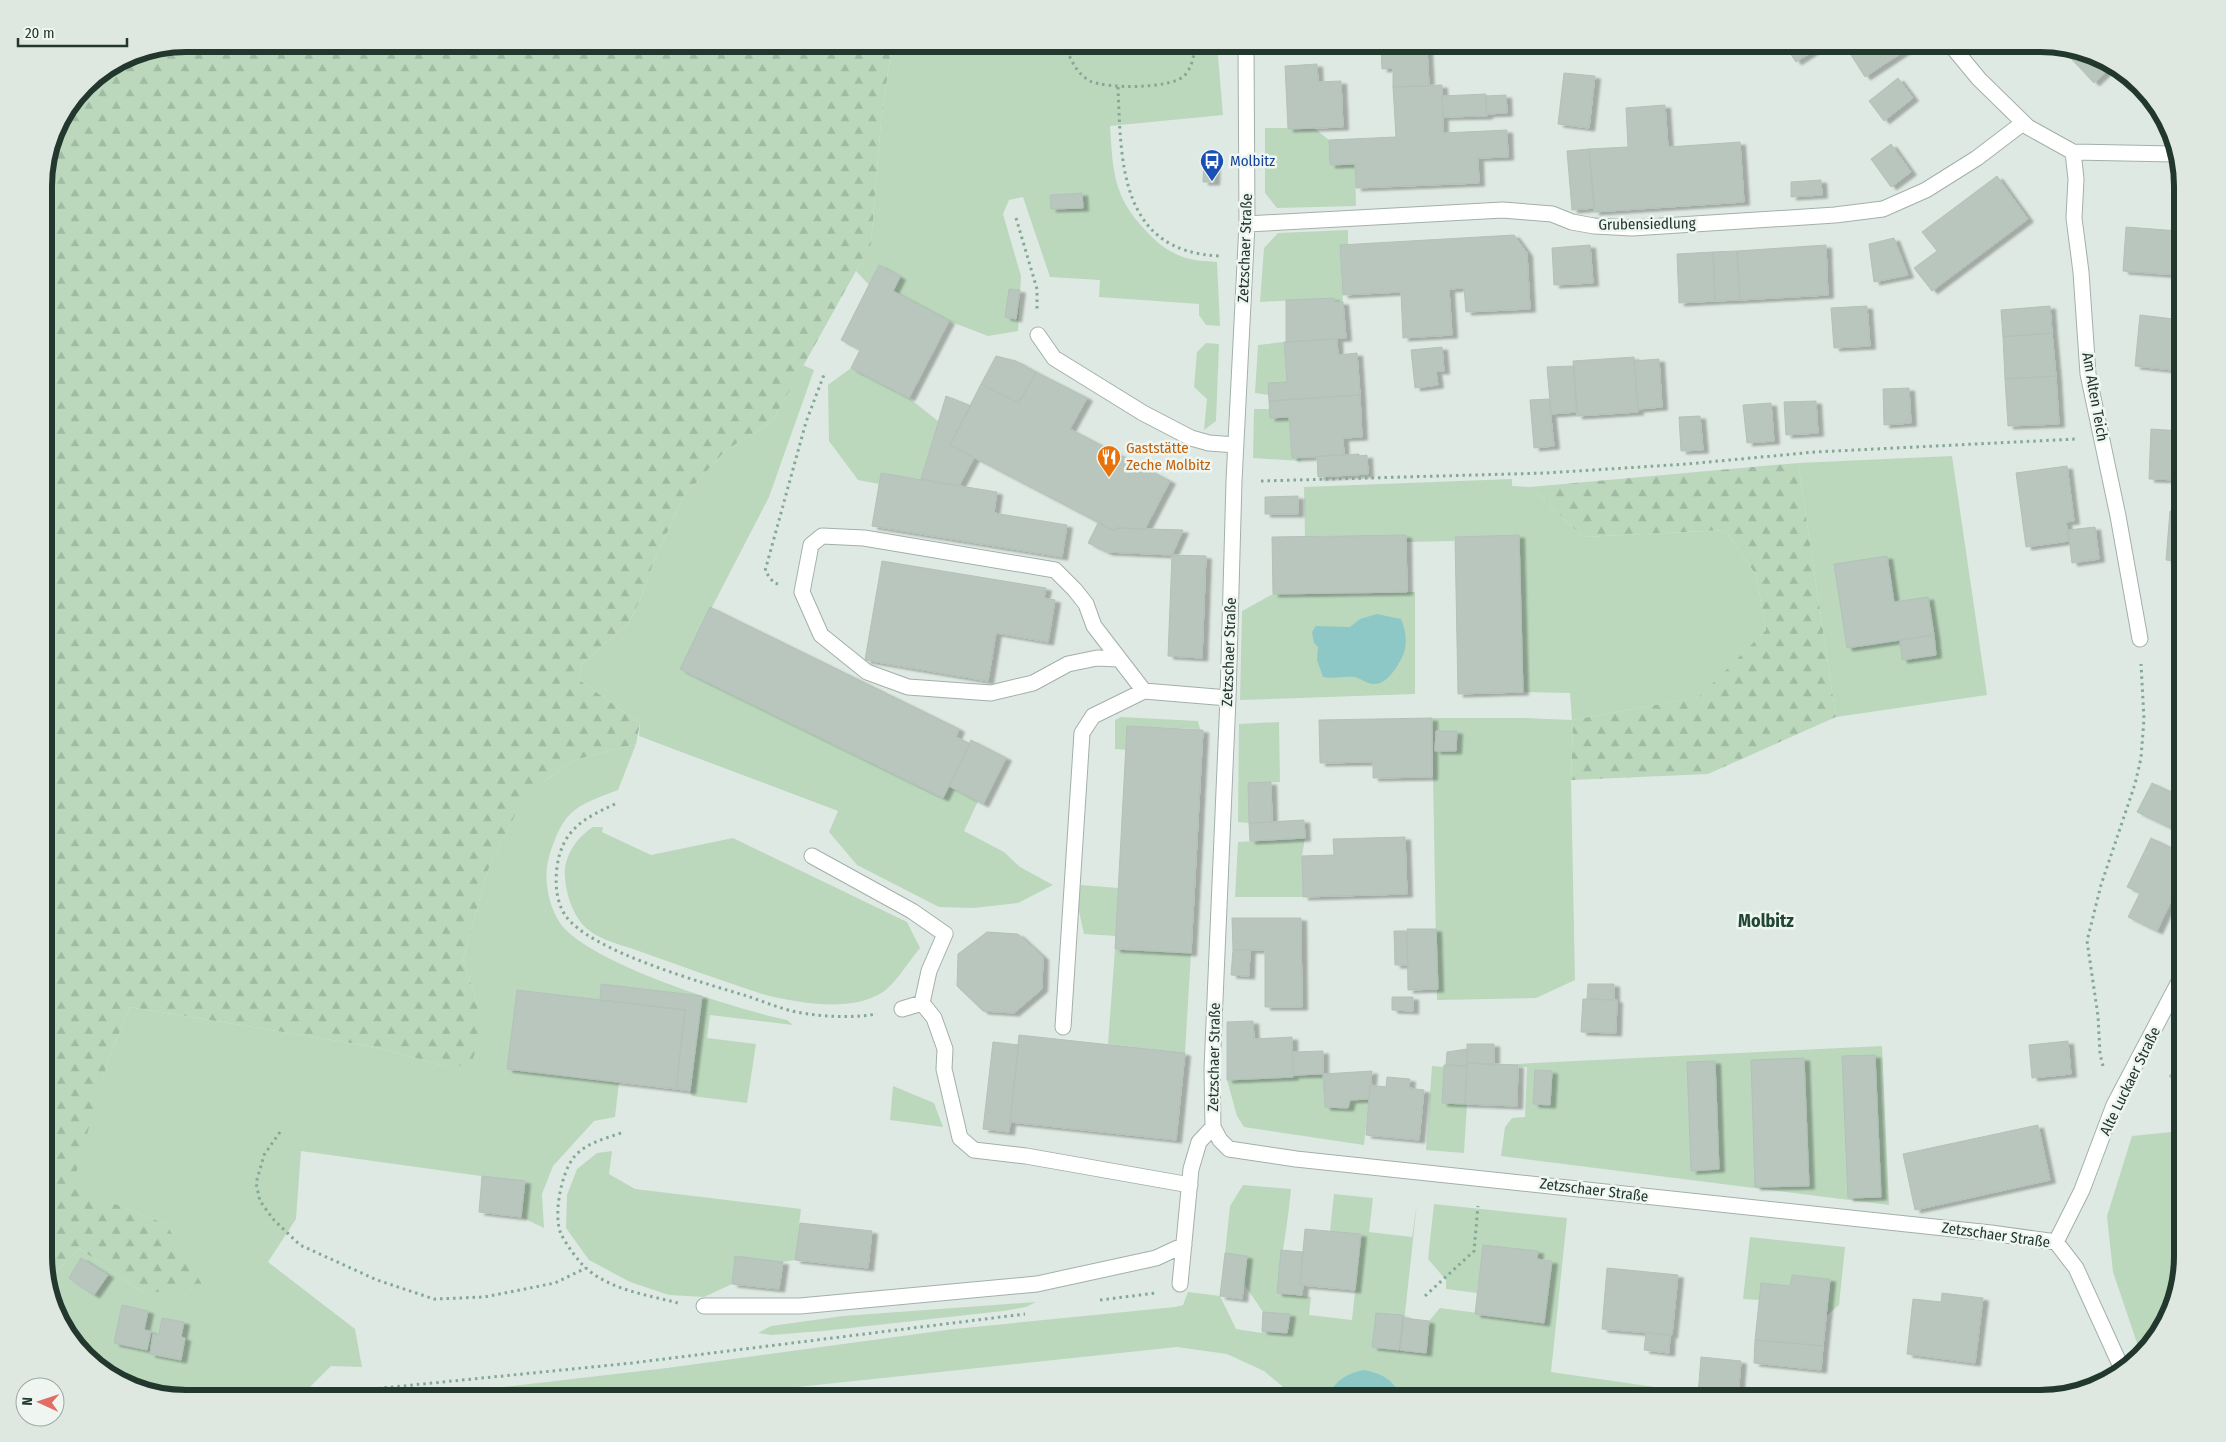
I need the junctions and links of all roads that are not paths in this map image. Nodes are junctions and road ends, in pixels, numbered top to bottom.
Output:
1 (1246, 52) edge
2 (1956, 52) edge
3 (2023, 122) junction
4 (2073, 152) junction
5 (2169, 154) edge
6 (1247, 224) junction
7 (1038, 335) road end
8 (1236, 445) junction
9 (2140, 639) road end
10 (1119, 659) junction
11 (1144, 691) junction
12 (1228, 698) junction
13 (812, 856) dead end
14 (2174, 991) edge
15 (922, 1003) junction
16 (902, 1009) road end
17 (1063, 1027) dead end
18 (1214, 1127) junction
19 (1190, 1185) junction
20 (2056, 1242) junction
21 (1184, 1245) junction
22 (1180, 1284) road end
23 (704, 1306) road end
24 (2119, 1363) edge

1 - 6 street, Zetzschaer Straße
2 - 3 street
3 - 4 street
3 - 6 street, Grubensiedlung
4 - 5 street
4 - 9 street, Am Alten Teich
6 - 8 street, Zetzschaer Straße
7 - 8 street
8 - 12 street, Zetzschaer Straße
10 - 10 street
10 - 11 street
11 - 12 street
11 - 17 street
12 - 18 street, Zetzschaer Straße
13 - 15 street
14 - 20 street, Alte Luckaer Straße
15 - 16 street
15 - 19 street
18 - 19 street
18 - 20 street, Zetzschaer Straße
19 - 21 street
20 - 24 street, Zetzschaer Straße
21 - 22 street
21 - 23 street

